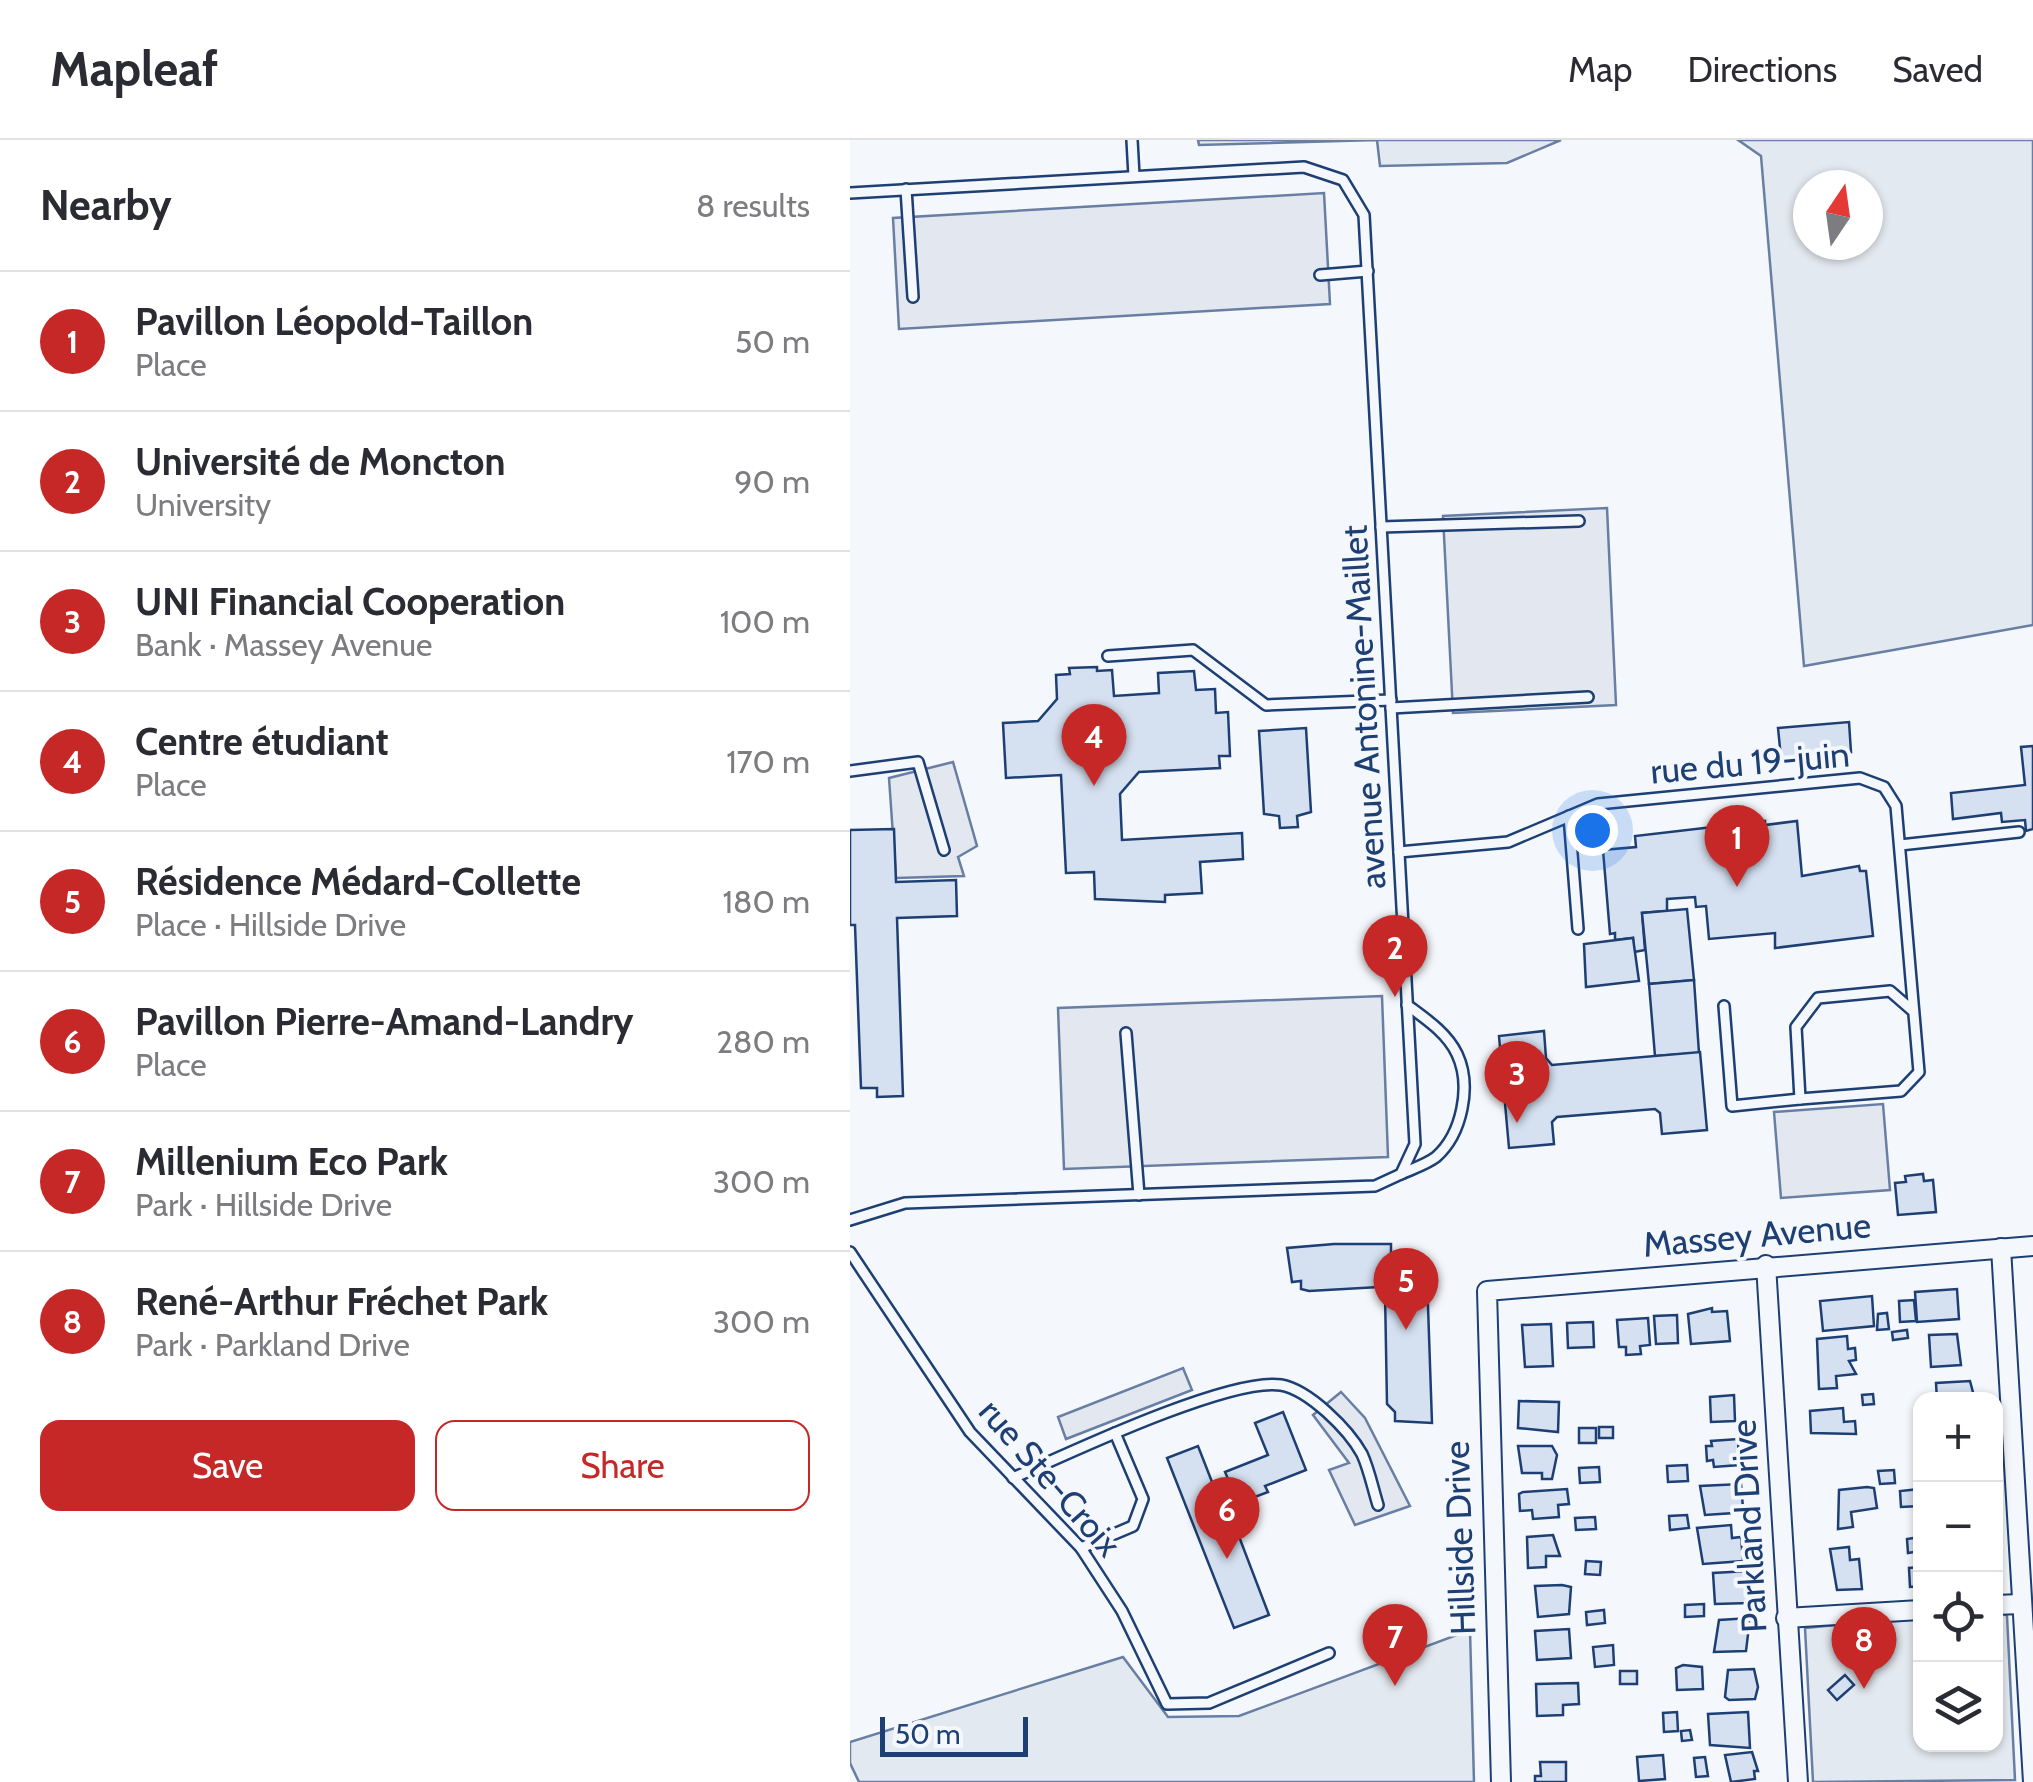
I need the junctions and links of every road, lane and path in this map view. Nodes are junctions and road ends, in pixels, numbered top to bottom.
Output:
1 (1132, 140) edge
2 (1134, 176) junction
3 (906, 189) junction
4 (850, 193) edge
5 (1368, 271) junction
6 (1320, 274) dead end
7 (913, 297) dead end
8 (1579, 521) dead end
9 (1381, 526) junction
10 (1108, 656) dead end
11 (1588, 696) dead end
12 (1391, 704) junction
13 (850, 771) edge
14 (1569, 816) junction
15 (2019, 832) dead end
16 (1900, 845) junction
17 (944, 850) dead end
18 (1399, 852) junction
19 (1578, 928) dead end
20 (1407, 1005) junction
21 (1724, 1006) dead end
22 (1913, 1010) junction
23 (1126, 1033) dead end
24 (1800, 1099) junction
25 (1401, 1174) junction
26 (1139, 1194) junction
27 (850, 1220) edge
28 (2033, 1246) edge
29 (2001, 1248) junction
30 (850, 1252) edge
31 (1766, 1265) junction
32 (1487, 1291) joint
33 (1115, 1432) junction
34 (1013, 1478) junction
35 (1378, 1506) dead end
36 (1081, 1548) junction
37 (2020, 1604) junction
38 (2003, 1605) edge
39 (1913, 1610) edge
40 (1786, 1618) junction
41 (1329, 1653) dead end
42 (1500, 1782) edge
43 (1798, 1782) edge
44 (2033, 1782) edge

1 - 2 lane
2 - 3 lane, avenue Antonine-Maillet
2 - 5 lane, avenue Antonine-Maillet
3 - 4 lane, avenue Antonine-Maillet
3 - 7 lane
5 - 6 lane
5 - 9 lane, avenue Antonine-Maillet
8 - 9 lane
9 - 12 lane, avenue Antonine-Maillet
10 - 12 lane
11 - 12 lane
12 - 18 lane, avenue Antonine-Maillet
13 - 17 lane
14 - 16 lane, rue du 19-juin
14 - 18 lane, rue du 19-juin
14 - 19 lane
15 - 16 lane
16 - 22 lane, rue du 19-juin
18 - 20 lane, avenue Antonine-Maillet
20 - 25 lane, avenue Antonine-Maillet
20 - 25 lane
21 - 24 lane, rue du 19-juin
22 - 24 lane, rue du 19-juin
22 - 24 lane
23 - 26 lane
25 - 26 lane
26 - 27 lane
28 - 29 street, Massey Avenue
29 - 31 street, Massey Avenue
29 - 37 street
30 - 34 lane, rue Ste-Croix
31 - 32 street, Massey Avenue
31 - 40 street, Parkland Drive
32 - 42 street, Hillside Drive
33 - 34 lane
33 - 35 lane
33 - 36 lane
34 - 36 lane, rue Ste-Croix
36 - 41 lane, rue Ste-Croix
37 - 38 street
37 - 44 street
39 - 40 street
40 - 43 street, Parkland Drive

